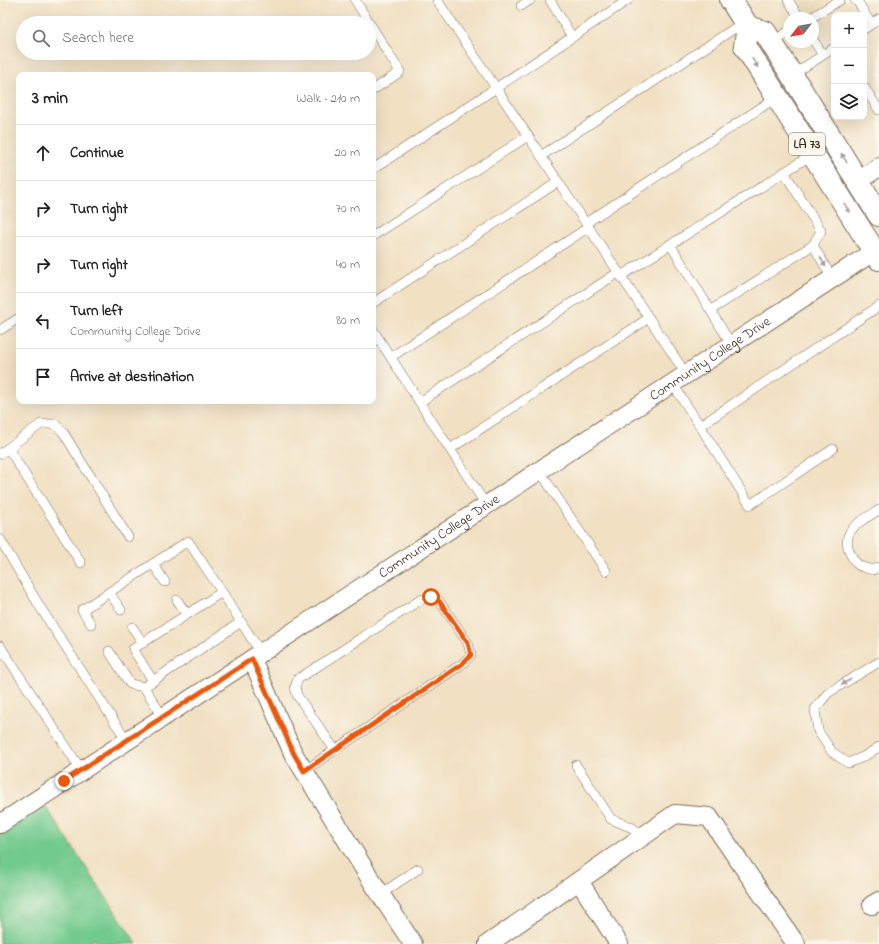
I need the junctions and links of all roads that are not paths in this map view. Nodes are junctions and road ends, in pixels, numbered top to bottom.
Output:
1 (355, 0) edge
2 (437, 0) edge
3 (530, 0) edge
4 (550, 0) edge
5 (628, 0) edge
6 (731, 0) edge
7 (788, 0) edge
8 (840, 0) edge
9 (855, 0) edge
10 (521, 6) dead end
11 (796, 12) edge
12 (819, 13) edge
13 (365, 16) edge
14 (871, 24) edge
15 (746, 25) junction
16 (376, 34) edge
17 (572, 37) junction
18 (780, 37) edge
19 (818, 48) edge
20 (831, 50) edge
21 (823, 55) junction
22 (792, 75) junction
23 (376, 88) edge
24 (496, 88) junction
25 (867, 92) edge
26 (777, 97) junction
27 (879, 110) edge
28 (792, 121) junction
29 (528, 136) junction
30 (813, 154) junction
31 (541, 156) junction
32 (376, 167) edge
33 (879, 167) edge
34 (784, 172) junction
35 (858, 181) junction
36 (558, 182) junction
37 (879, 215) edge
38 (587, 225) junction
39 (376, 234) edge
40 (670, 244) junction
41 (813, 245) junction
42 (877, 252) edge
43 (620, 274) junction
44 (832, 278) junction
45 (376, 301) edge
46 (879, 306) edge
47 (711, 310) junction
48 (649, 318) junction
49 (16, 320) edge
50 (0, 330) edge
51 (376, 334) edge
52 (731, 344) junction
53 (391, 357) junction
54 (679, 379) junction
55 (420, 402) junction
56 (700, 426) junction
57 (8, 448) junction
58 (450, 449) junction
59 (833, 449) dead end
60 (0, 454) edge
61 (539, 470) junction
62 (486, 505) junction
63 (879, 510) edge
64 (128, 537) dead end
65 (0, 539) edge
66 (81, 563) dead end
67 (153, 564) junction
68 (879, 566) edge
69 (606, 571) dead end
70 (165, 582) dead end
71 (109, 592) junction
72 (222, 592) junction
73 (177, 600) dead end
74 (121, 610) dead end
75 (187, 614) junction
76 (241, 622) junction
77 (91, 624) dead end
78 (132, 627) dead end
79 (143, 643) junction
80 (0, 646) edge
81 (108, 651) dead end
82 (257, 656) junction
83 (879, 662) edge
84 (153, 680) junction
85 (144, 687) junction
86 (163, 717) junction
87 (127, 741) junction
88 (879, 746) edge
89 (335, 750) junction
90 (576, 765) dead end
91 (82, 771) junction
92 (304, 771) junction
93 (0, 824) edge
94 (641, 838) junction
95 (418, 869) dead end
96 (579, 881) junction
97 (381, 894) junction
98 (792, 943) edge
99 (413, 944) edge
100 (488, 944) edge
101 (619, 944) edge

1 - 13 lane
2 - 24 lane
3 - 10 lane
4 - 17 lane
5 - 17 lane
6 - 15 main road
7 - 11 lane
8 - 12 lane
9 - 14 lane
15 - 18 main road, LA 73
15 -> 26 main road, LA 73
15 - 31 lane
16 - 23 lane
17 - 24 lane
18 - 22 main road, LA 73
19 - 21 lane
20 - 21 lane
21 - 22 lane
35 -> 22 main road, LA 73
24 - 29 lane
24 - 32 lane
25 - 27 lane
26 - 28 main road, LA 73
26 - 38 lane
28 - 30 main road, LA 73
28 - 35 main road
29 - 31 lane
29 - 39 lane
30 - 34 lane
30 -> 42 main road, LA 73
31 - 36 lane
33 - 35 street
34 - 40 lane
34 - 41 lane
35 - 37 main road, LA 73
36 - 38 lane
36 - 45 lane
38 - 43 lane
38 - 53 lane
40 - 43 lane
40 - 47 lane
41 -> 44 lane
41 - 47 lane
42 - 44 street, Community College Drive
43 - 48 lane
43 - 55 lane
44 - 52 street, Community College Drive
46 - 56 lane
47 - 52 lane
48 - 54 lane
48 - 58 lane
49 - 50 lane
51 - 53 lane
52 - 54 street, Community College Drive
53 - 55 lane
54 - 56 lane
54 - 61 street, Community College Drive
55 - 58 lane
56 - 59 lane
57 - 60 lane
57 - 64 lane
57 - 66 lane
58 - 62 lane
61 - 62 street, Community College Drive
61 - 69 lane
62 - 82 street, Community College Drive
63 - 68 lane
65 - 87 lane
67 - 70 lane
67 - 71 lane
67 - 72 lane
71 - 74 lane
71 - 77 lane
72 - 75 lane
72 - 76 lane
73 - 75 lane
75 - 79 lane
76 - 82 lane
76 - 84 lane
78 - 79 lane
79 - 84 lane
80 - 91 lane
81 - 85 lane
82 - 86 street, Community College Drive
82 - 92 street
83 -> 88 lane
84 - 85 lane
85 - 86 lane
86 - 87 street, Community College Drive
87 - 91 street, Community College Drive
89 - 89 lane
89 - 92 lane
90 - 94 lane
91 - 93 street, Community College Drive
92 - 97 street
94 - 96 street
94 - 98 street
95 - 97 lane
96 - 100 street
96 - 101 street
97 - 99 street

